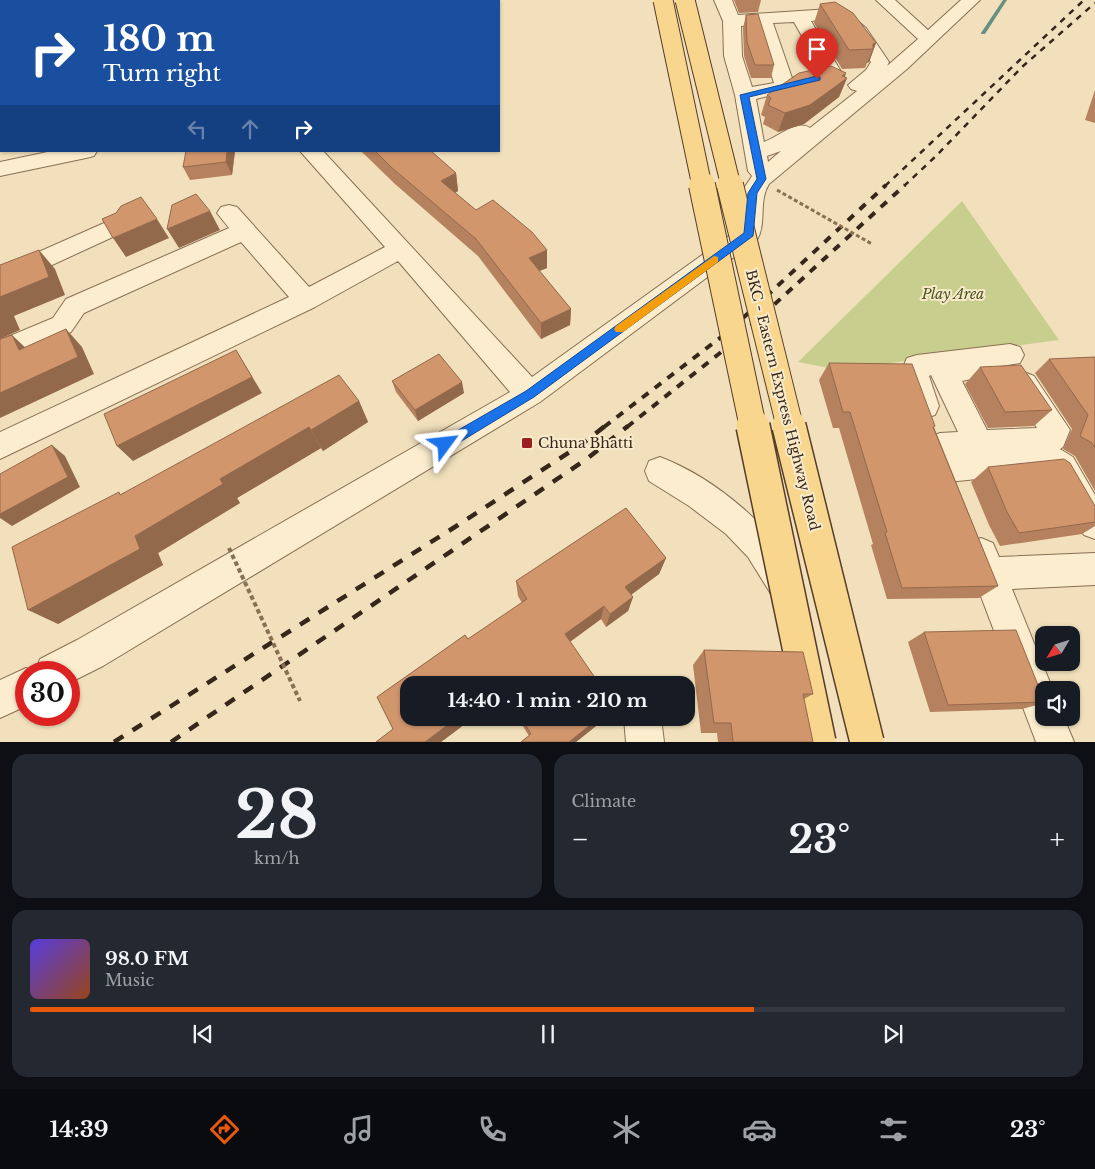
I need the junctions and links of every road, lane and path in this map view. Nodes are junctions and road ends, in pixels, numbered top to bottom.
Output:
1 (663, 0) edge
2 (685, 0) edge
3 (723, 0) edge
4 (774, 0) edge
5 (885, 0) edge
6 (971, 0) edge
7 (792, 16) junction
8 (763, 19) junction
9 (732, 21) junction
10 (928, 40) junction
11 (887, 69) junction
12 (833, 75) junction
13 (785, 86) junction
14 (744, 95) junction
15 (81, 152) edge
16 (312, 152) edge
17 (0, 168) edge
18 (764, 174) junction
19 (120, 224) edge
20 (872, 244) dead end
21 (401, 249) junction
22 (0, 280) edge
23 (306, 300) junction
24 (0, 352) edge
25 (1010, 355) dead end
26 (530, 394) junction
27 (979, 445) dead end
28 (0, 446) edge
29 (949, 470) junction
30 (660, 471) dead end
31 (1095, 524) edge
32 (972, 530) edge
33 (229, 548) dead end
34 (1095, 569) edge
35 (989, 574) junction
36 (74, 661) edge
37 (1035, 690) edge
38 (15, 692) edge
39 (0, 700) edge
40 (300, 701) dead end
41 (644, 726) edge
42 (1049, 726) edge
43 (645, 742) edge
44 (819, 742) edge
45 (834, 742) edge
46 (867, 742) edge
47 (1055, 742) edge

1 - 44 main road, bridge
2 - 46 main road, BKC - Eastern Express Highway Road, bridge
3 - 9 street
4 - 7 street
5 - 10 street
6 - 10 street
7 - 8 street
7 - 11 street
7 - 12 street
8 - 9 street
8 - 13 street
9 - 14 street
10 - 11 street
11 - 12 street
11 - 18 street
12 - 13 street
13 - 14 street
14 - 18 street
15 - 17 street
16 - 21 street
18 - 20 path, bridge
18 - 26 street
19 - 22 street
21 - 23 street
21 - 26 street
23 - 24 street
23 - 28 street
25 - 29 street
26 - 36 street
27 - 29 street
29 - 31 street
30 - 45 street
32 - 35 street
33 - 40 path, bridge
34 - 35 street
35 - 37 street
38 - 39 street
41 - 43 street
42 - 47 street

